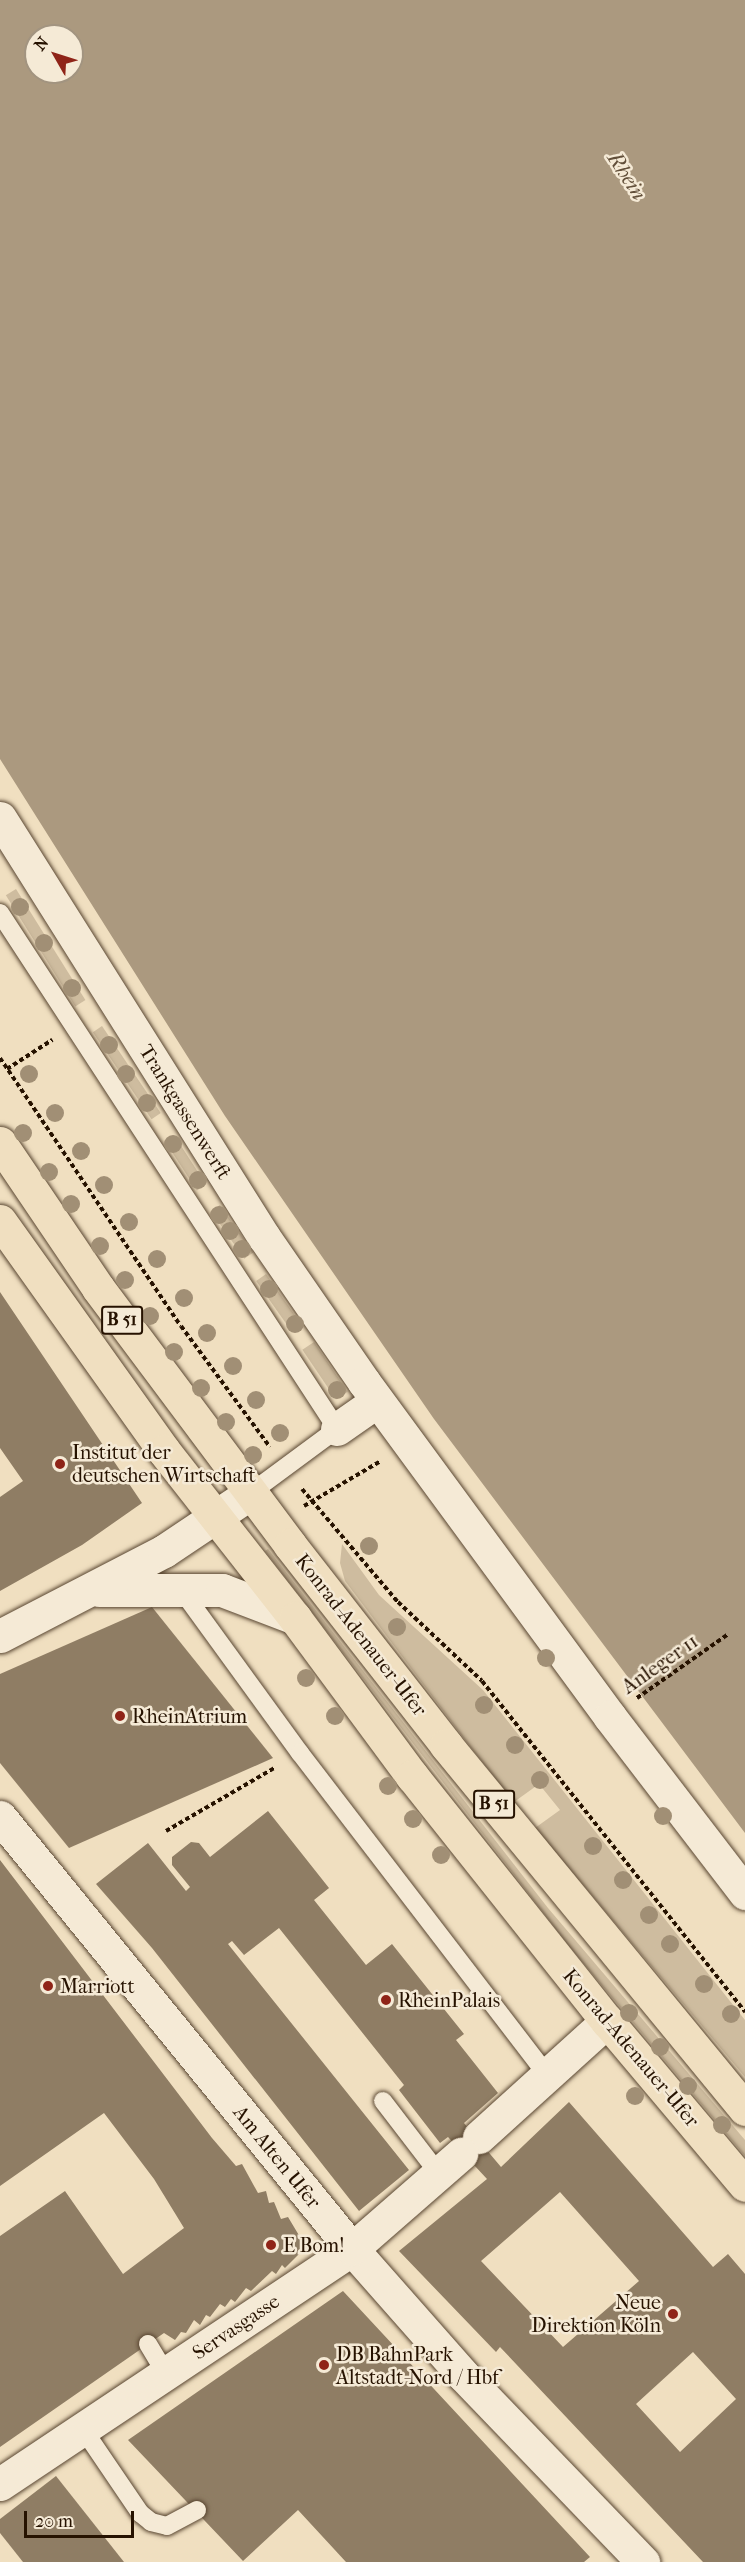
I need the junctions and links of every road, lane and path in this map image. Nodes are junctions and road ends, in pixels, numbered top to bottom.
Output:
1 (0, 818) edge
2 (0, 913) edge
3 (54, 1039) dead end
4 (0, 1058) edge
5 (7, 1069) junction
6 (0, 1143) edge
7 (0, 1221) edge
8 (377, 1401) junction
9 (337, 1429) junction
10 (409, 1445) junction
11 (285, 1468) junction
12 (252, 1492) junction
13 (313, 1502) junction
14 (215, 1517) junction
15 (275, 1523) junction
16 (179, 1587) junction
17 (94, 1590) junction
18 (295, 1618) junction
19 (727, 1635) dead end
20 (0, 1636) edge
21 (610, 1717) junction
22 (281, 1764) dead end
23 (0, 1817) edge
24 (166, 1832) dead end
25 (745, 1893) edge
26 (745, 2012) edge
27 (607, 2021) junction
28 (546, 2074) junction
29 (383, 2101) dead end
30 (745, 2109) edge
31 (460, 2155) junction
32 (745, 2185) edge
33 (352, 2249) junction
34 (148, 2344) dead end
35 (166, 2374) junction
36 (83, 2429) junction
37 (0, 2484) edge
38 (196, 2510) dead end
39 (643, 2562) edge

1 - 8 street, Trankgassenwerft
2 - 9 lane
3 - 5 path
4 - 5 path
5 - 11 path
6 - 12 main road, Konrad-Adenauer-Ufer / B 51
7 - 14 main road, Konrad-Adenauer-Ufer / B 51
8 - 9 street
8 - 10 street, Trankgassenwerft
9 - 11 lane
10 - 13 path
10 - 21 street, Trankgassenwerft
11 - 12 lane
11 - 13 path
12 - 14 street
12 - 15 main road, Konrad-Adenauer-Ufer / B 51
13 - 15 path
13 - 26 path
14 - 17 street
14 - 18 main road, Konrad-Adenauer-Ufer / B 51
15 - 30 main road, Konrad-Adenauer-Ufer / B 51
16 - 17 street
16 - 18 street
16 - 28 lane
17 - 20 street
18 - 27 main road, Konrad-Adenauer-Ufer / B 51
19 - 21 path, Anleger 11
21 - 25 street, Trankgassenwerft
22 - 24 path
23 - 33 street, Am Alten Ufer
27 - 28 street, Servasgasse
27 - 32 main road, Konrad-Adenauer-Ufer / B 51
28 - 31 street, Servasgasse
29 - 31 lane
31 - 33 street, Servasgasse
33 - 35 street, Servasgasse
33 - 39 street, Am Alten Ufer
34 - 35 lane
35 - 36 street, Servasgasse
36 - 37 street, Servasgasse
36 - 38 lane

